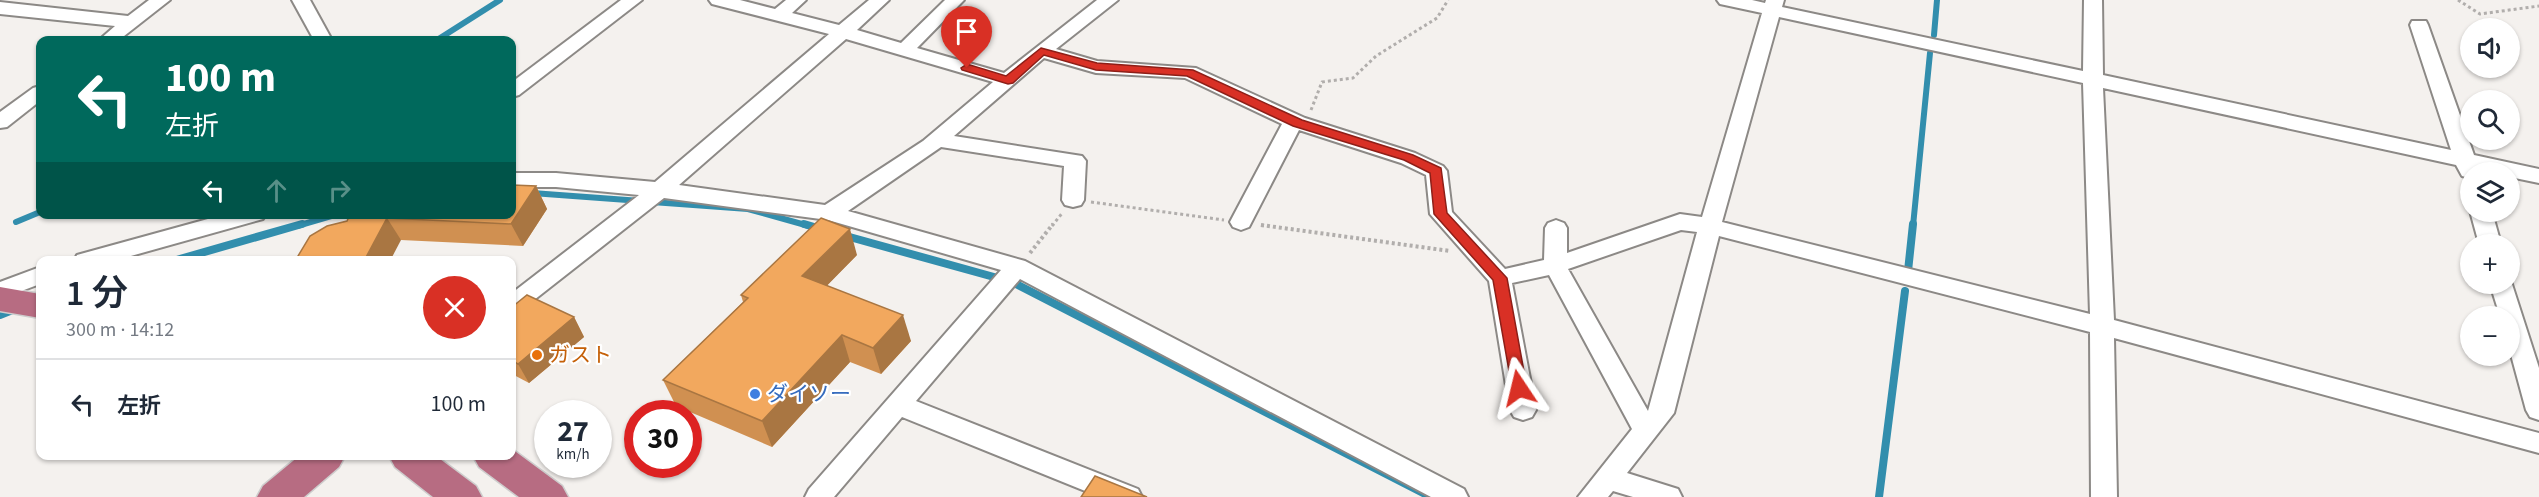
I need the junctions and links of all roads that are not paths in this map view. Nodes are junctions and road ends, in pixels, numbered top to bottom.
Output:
1 (161, 0) edge
2 (301, 0) edge
3 (633, 0) edge
4 (718, 0) edge
5 (797, 0) edge
6 (880, 0) edge
7 (955, 0) edge
8 (1081, 0) edge
9 (1726, 0) edge
10 (2093, 0) edge
11 (1106, 3) edge
12 (1774, 5) edge
13 (0, 8) edge
14 (778, 16) junction
15 (133, 22) junction
16 (2419, 25) dead end
17 (843, 32) junction
18 (114, 36) edge
19 (321, 36) edge
20 (904, 50) junction
21 (1041, 51) junction
22 (2093, 79) junction
23 (1008, 80) junction
24 (516, 88) edge
25 (36, 95) edge
26 (0, 122) edge
27 (1300, 123) junction
28 (938, 140) junction
29 (2466, 162) edge
30 (2460, 166) edge
31 (2520, 174) edge
32 (2539, 176) edge
33 (516, 180) edge
34 (658, 192) junction
35 (1073, 200) dead end
36 (829, 213) junction
37 (237, 219) edge
38 (1241, 222) dead end
39 (1710, 226) junction
40 (1556, 228) dead end
41 (103, 256) edge
42 (1555, 265) junction
43 (1017, 267) junction
44 (1500, 278) junction
45 (36, 279) edge
46 (2505, 294) edge
47 (15, 300) edge
48 (516, 302) edge
49 (2102, 326) junction
50 (897, 404) junction
51 (1523, 410) dead end
52 (2539, 410) edge
53 (1645, 429) junction
54 (2539, 443) edge
55 (321, 460) edge
56 (413, 460) edge
57 (497, 460) edge
58 (1610, 478) junction
59 (1438, 492) edge
60 (277, 497) edge
61 (462, 497) edge
62 (548, 497) edge
63 (818, 497) edge
64 (1129, 497) edge
65 (1591, 497) edge
66 (1669, 497) edge
67 (2104, 497) edge

1 - 15 street
2 - 19 street
3 - 24 street
4 - 14 street
5 - 14 street
6 - 17 street
7 - 20 street
8 - 11 street
9 - 12 street
10 - 22 street
11 - 21 street
12 - 22 street
12 - 39 street
13 - 15 street
14 - 17 street
15 - 18 street
16 - 29 street
17 - 20 street
17 - 34 street
20 - 23 street
21 - 23 street
21 - 27 street
22 - 30 street
22 - 49 street
23 - 28 street
25 - 26 street
27 - 38 street
27 - 44 street
28 - 35 street
28 - 36 street
31 - 32 street
33 - 34 street
34 - 36 street
34 - 48 street
36 - 43 street
37 - 41 street
39 - 42 street
39 - 49 street
39 - 53 street
40 - 42 street
42 - 44 street
42 - 53 street
43 - 50 street
43 - 59 street
44 - 51 street
45 - 47 street
46 - 52 street
49 - 54 street
49 - 67 street
50 - 63 street
50 - 64 street
53 - 58 street
55 - 60 highway
56 - 61 highway
57 - 62 highway
58 - 65 street
58 - 66 street

